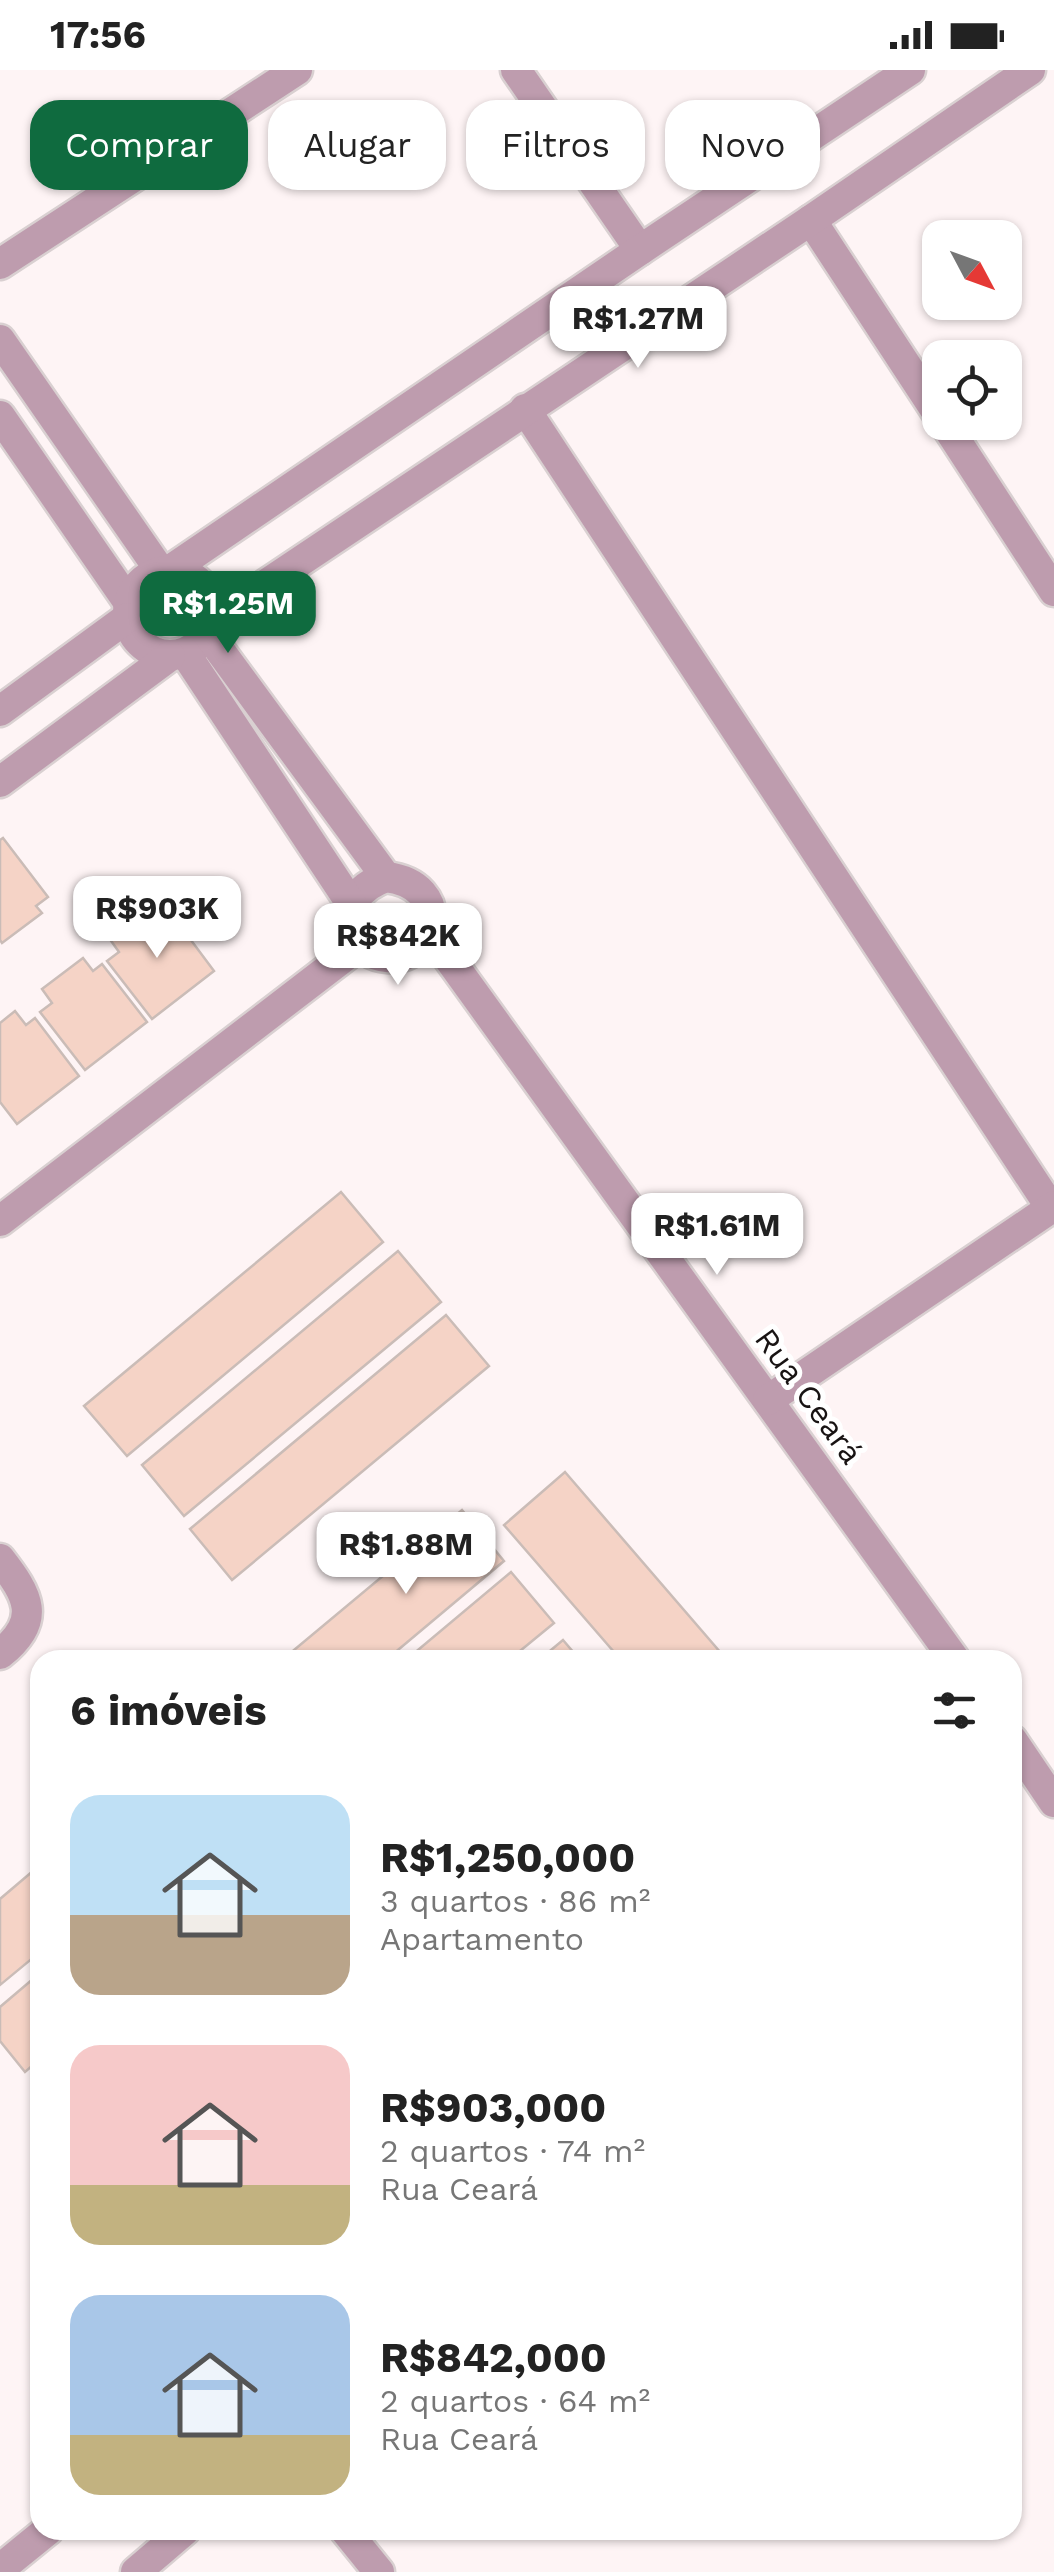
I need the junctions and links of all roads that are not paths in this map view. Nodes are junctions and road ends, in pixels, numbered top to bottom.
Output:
1 (297, 70) edge
2 (516, 70) edge
3 (910, 70) edge
4 (1030, 70) edge
5 (811, 220) junction
6 (640, 250) junction
7 (0, 264) edge
8 (0, 340) edge
9 (922, 389) edge
10 (525, 409) junction
11 (0, 416) edge
12 (955, 440) edge
13 (165, 572) junction
14 (1054, 591) edge
15 (128, 610) junction
16 (193, 641) junction
17 (0, 710) edge
18 (0, 782) edge
19 (386, 877) junction
20 (352, 905) junction
21 (429, 931) junction
22 (361, 944) junction
23 (1052, 1207) edge
24 (0, 1221) edge
25 (768, 1400) junction
26 (0, 1559) edge
27 (949, 1650) edge
28 (0, 1654) edge
29 (1022, 1755) edge
30 (1054, 1802) edge
31 (36, 2540) edge
32 (174, 2540) edge
33 (352, 2540) edge
34 (0, 2570) edge
35 (136, 2572) edge
36 (379, 2572) edge

1 - 7 street
2 - 6 street
3 - 6 street
4 - 5 street
5 - 9 street
5 - 10 street
6 - 13 street
8 - 13 street
10 - 16 street
10 - 23 street
11 - 15 street
12 - 14 street
13 - 15 street
13 - 16 street
15 - 16 street
15 - 17 street
16 - 18 street
16 - 19 street
16 - 20 street
19 - 20 street
19 - 21 street
20 - 22 street
21 - 22 street
21 - 25 street, Rua Ceará
22 - 24 street
23 - 25 street
25 - 27 street, Rua Ceará
26 - 28 street
29 - 30 street
31 - 34 street
32 - 35 street
33 - 36 street

